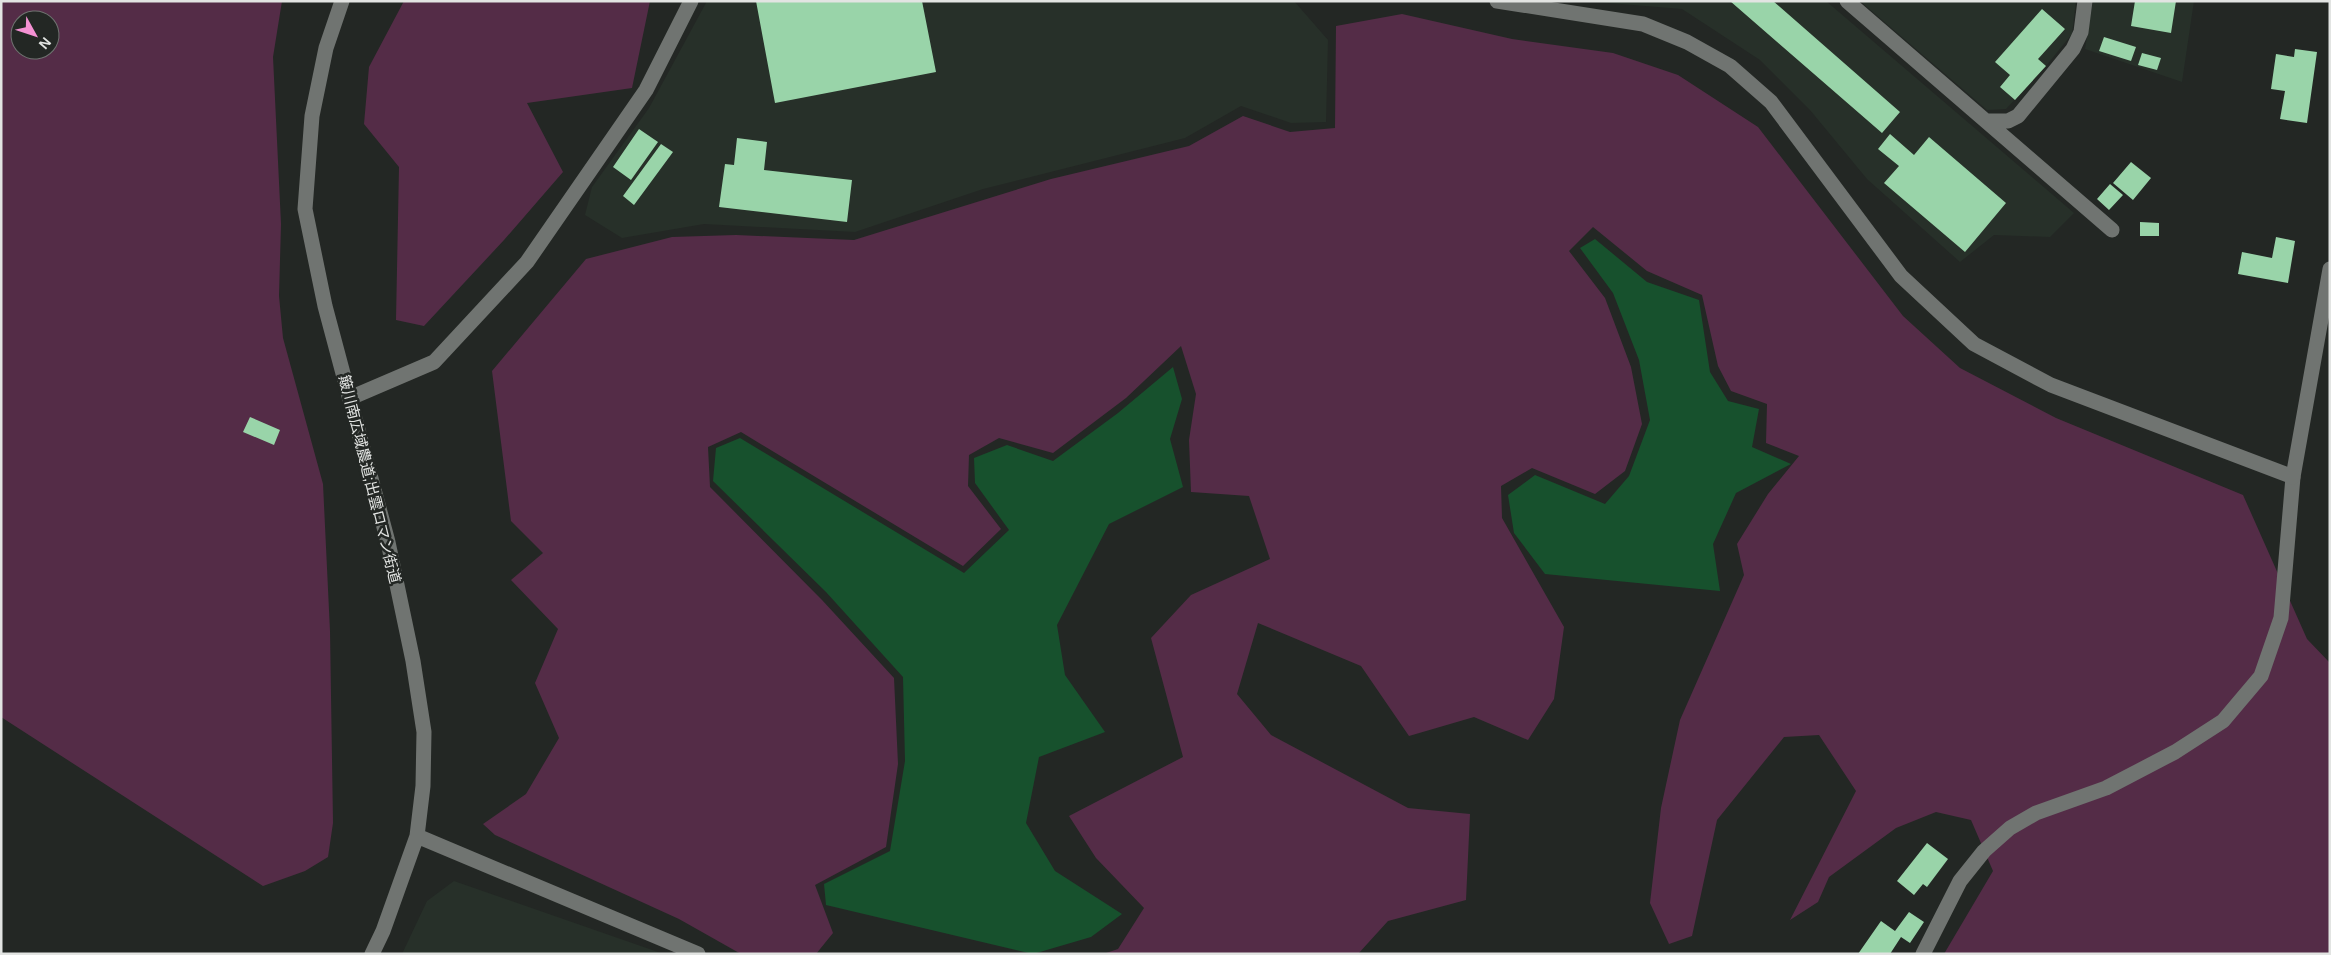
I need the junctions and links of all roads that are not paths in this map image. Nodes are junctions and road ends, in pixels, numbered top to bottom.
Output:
1 (342, 1) edge
2 (691, 1) edge
3 (1497, 1) edge
4 (1847, 1) edge
5 (2085, 1) edge
6 (1988, 121) junction
7 (2112, 230) dead end
8 (2330, 269) edge
9 (350, 398) junction
10 (2293, 477) junction
11 (417, 836) junction
12 (372, 954) edge
13 (698, 954) edge
14 (1923, 954) edge

1 - 9 street, 簸川南広域農道;出雲ロマン街道
2 - 9 street
3 - 10 street
4 - 6 street
5 - 6 street
6 - 7 street
8 - 10 street
9 - 11 street, 簸川南広域農道;出雲ロマン街道
10 - 14 street
11 - 12 street, 簸川南広域農道;出雲ロマン街道
11 - 13 street

